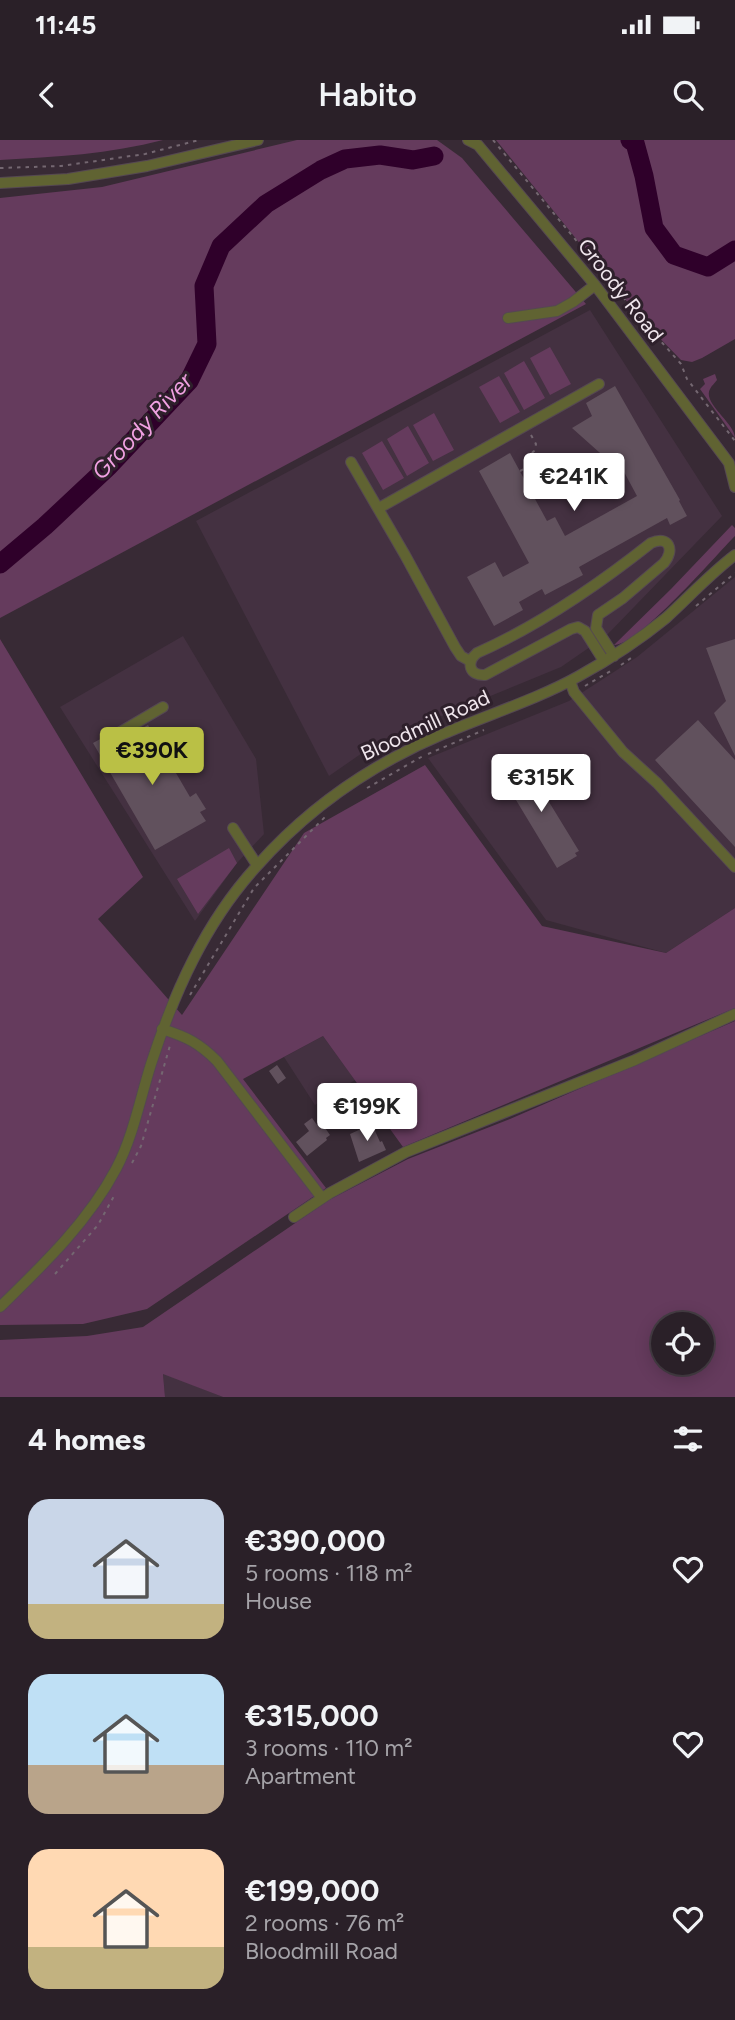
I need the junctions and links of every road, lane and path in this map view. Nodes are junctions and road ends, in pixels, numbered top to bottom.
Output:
1 (199, 140) edge
2 (258, 140) edge
3 (493, 140) edge
4 (474, 142) edge
5 (0, 168) edge
6 (0, 183) edge
7 (594, 285) junction
8 (508, 318) dead end
9 (599, 384) dead end
10 (535, 420) junction
11 (735, 441) edge
12 (351, 461) dead end
13 (543, 464) dead end
14 (732, 464) edge
15 (529, 466) junction
16 (520, 471) dead end
17 (735, 487) edge
18 (379, 508) junction
19 (735, 555) edge
20 (735, 573) edge
21 (688, 613) dead end
22 (640, 652) dead end
23 (609, 659) junction
24 (470, 661) junction
25 (572, 687) junction
26 (163, 707) dead end
27 (488, 729) dead end
28 (112, 737) dead end
29 (361, 791) dead end
30 (330, 813) dead end
31 (233, 828) dead end
32 (257, 866) junction
33 (735, 867) edge
34 (184, 1004) dead end
35 (735, 1014) edge
36 (168, 1031) junction
37 (129, 1168) dead end
38 (117, 1191) dead end
39 (322, 1198) junction
40 (294, 1217) dead end
41 (55, 1274) dead end
42 (0, 1307) edge

1 - 5 path
2 - 6 street
3 - 11 path
4 - 7 street, Groody Road
7 - 8 street
7 - 14 street, Groody Road
9 - 10 street
10 - 15 path
10 - 18 street
12 - 18 street
13 - 15 path
14 - 17 street
15 - 16 path
18 - 24 street
19 - 23 street, Bloodmill Road
20 - 21 path
22 - 25 path
23 - 24 street
23 - 24 street
23 - 25 street, Bloodmill Road
25 - 32 street, Bloodmill Road
25 - 33 street
26 - 28 street
27 - 29 path
30 - 34 path
31 - 32 street
32 - 36 street, Bloodmill Road
35 - 39 street
36 - 37 path
36 - 39 street
36 - 42 street, Bloodmill Road
38 - 41 path
39 - 40 street

